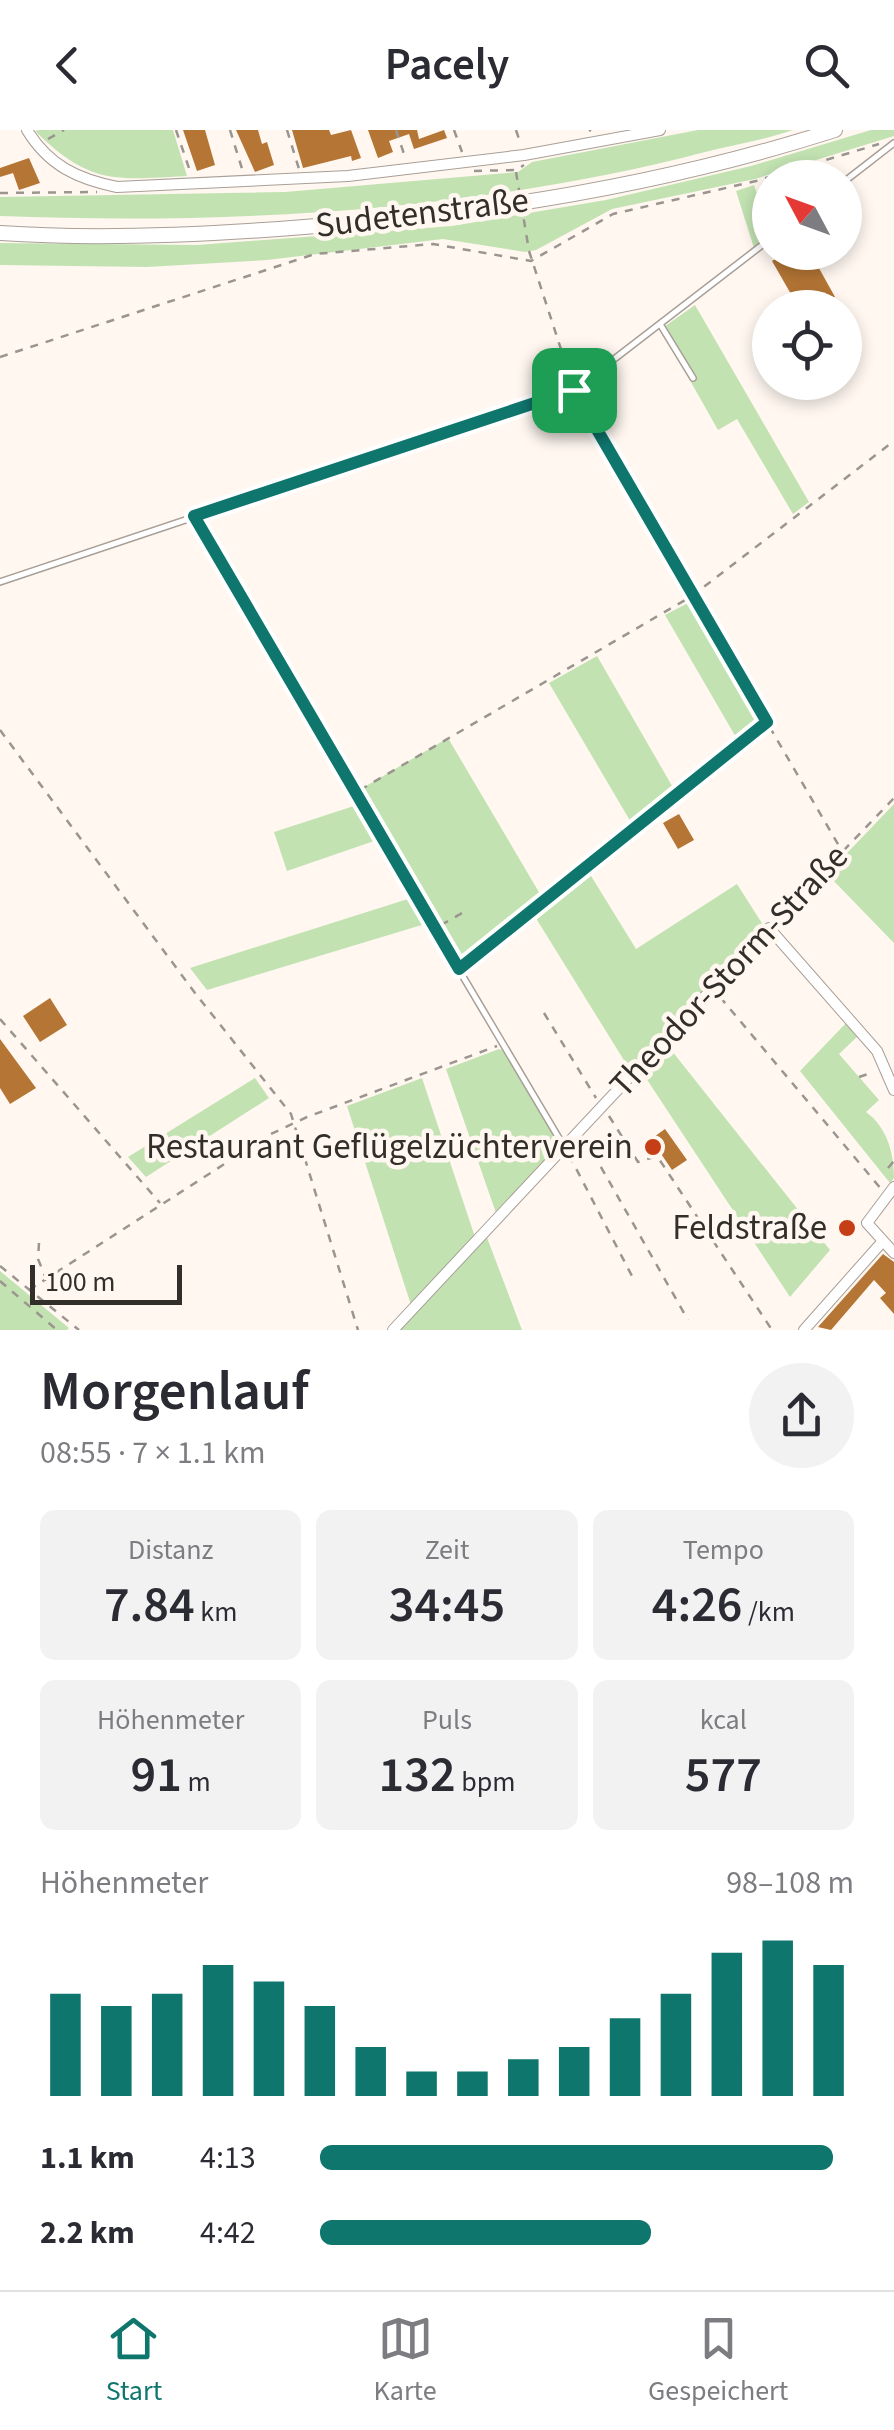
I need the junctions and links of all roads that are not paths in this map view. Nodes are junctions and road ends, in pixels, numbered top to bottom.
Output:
1 (27, 130) edge
2 (660, 130) edge
3 (835, 130) edge
4 (894, 141) edge
5 (862, 167) edge
6 (0, 234) edge
7 (752, 253) edge
8 (660, 324) junction
9 (693, 378) dead end
10 (0, 582) edge
11 (354, 793) road end
12 (894, 1090) edge
13 (564, 1145) junction
14 (891, 1191) edge
15 (883, 1242) junction
16 (894, 1253) edge
17 (393, 1330) edge
18 (804, 1330) edge

1 - 2 street
3 - 6 main road, Sudetenstraße
4 - 5 lane
7 - 8 lane
8 - 9 lane
8 - 10 lane
11 - 13 lane
12 - 13 street, Theodor-Storm-Straße
13 - 17 street, Theodor-Storm-Straße
14 - 15 street
15 - 16 street
15 - 18 street

